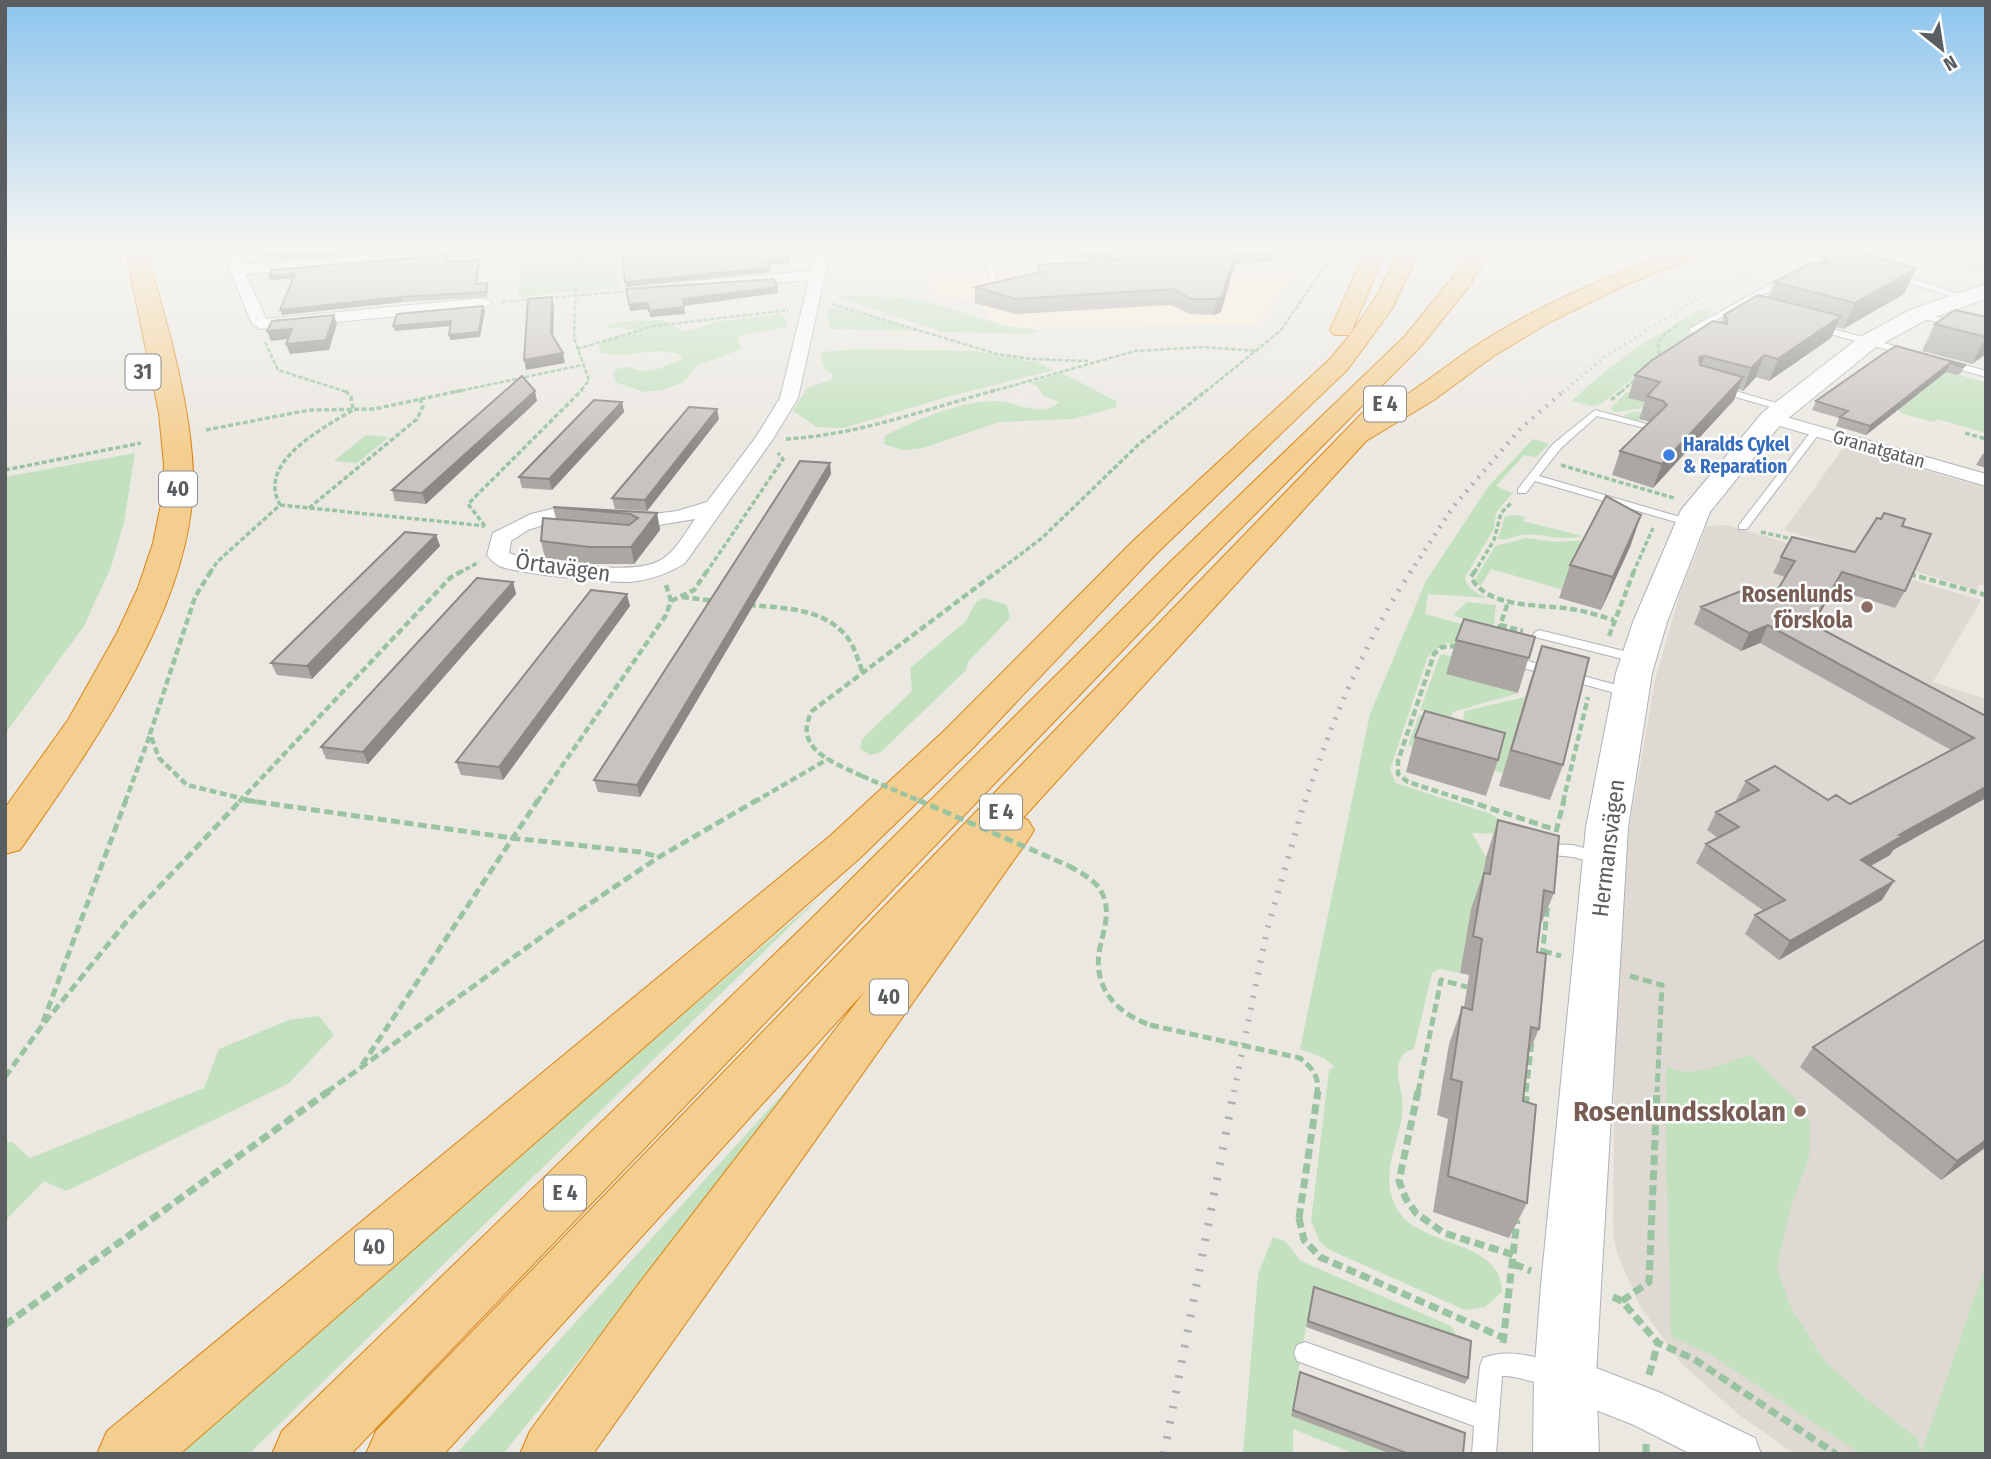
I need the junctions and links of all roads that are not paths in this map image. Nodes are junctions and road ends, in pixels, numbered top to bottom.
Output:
1 (131, 316) edge
2 (152, 316) edge
3 (257, 316) edge
4 (344, 316) edge
5 (807, 316) edge
6 (1350, 316) edge
7 (1374, 316) edge
8 (1391, 316) edge
9 (1433, 316) edge
10 (1543, 316) edge
11 (1717, 316) edge
12 (1916, 316) edge
13 (1923, 316) edge
14 (1986, 324) edge
15 (1809, 326) edge
16 (1714, 341) edge
17 (1868, 342) junction
18 (1921, 356) edge
19 (1934, 359) edge
20 (1425, 363) dead end
21 (1986, 374) edge
22 (1710, 387) edge
23 (1302, 397) junction
24 (1778, 413) junction
25 (1649, 426) edge
26 (1816, 431) junction
27 (1346, 445) junction
28 (1306, 446) junction
29 (1532, 477) junction
30 (1986, 480) edge
31 (1522, 491) road end
32 (155, 498) joint
33 (716, 506) junction
34 (1687, 510) junction
35 (517, 526) junction
36 (1743, 527) road end
37 (553, 529) edge
38 (1539, 634) dead end
39 (1528, 665) edge
40 (1635, 676) junction
41 (1119, 686) junction
42 (5, 801) edge
43 (5, 839) edge
44 (1530, 849) edge
45 (1604, 859) junction
46 (658, 1307) junction
47 (1305, 1353) dead end
48 (239, 1363) junction
49 (1565, 1377) junction
50 (1486, 1418) junction
51 (107, 1454) edge
52 (130, 1454) edge
53 (305, 1454) edge
54 (399, 1454) edge
55 (539, 1454) edge
56 (553, 1454) edge
57 (1483, 1454) edge
58 (1566, 1454) edge
59 (1739, 1454) edge

1 - 32 highway, 31
2 - 43 highway, 40
3 - 4 street
5 - 33 street, Örtavägen
6 - 23 highway
7 - 23 highway
8 - 28 highway
9 - 28 highway, E 4
10 - 27 highway
11 - 16 lane
12 - 17 street, Hermansvägen
13 - 14 lane
15 - 17 lane
17 - 18 lane
17 - 24 street, Hermansvägen
19 - 21 lane
20 - 27 highway, E 4
22 - 24 lane
23 - 48 highway, 40
24 - 26 street, Granatgatan
24 - 34 street, Hermansvägen
25 - 29 lane
26 - 30 street, Granatgatan
26 - 36 lane
27 - 41 highway, E 4
28 - 53 highway, E 4
29 - 31 lane
29 - 34 lane
32 - 42 highway, 40
33 - 35 street, Örtavägen
33 - 35 street, Örtavägen
34 - 40 street, Hermansvägen
35 - 37 lane
38 - 40 lane
39 - 40 lane
40 - 45 street, Hermansvägen
41 - 46 highway, 40
41 - 54 highway, E 4
44 - 45 lane
45 - 49 street, Hermansvägen
46 - 55 highway, 40
46 - 56 highway
47 - 50 lane
48 - 51 highway, 40
48 - 52 highway
49 - 50 lane
49 - 58 street, Hermansvägen
49 - 59 street
50 - 57 lane

